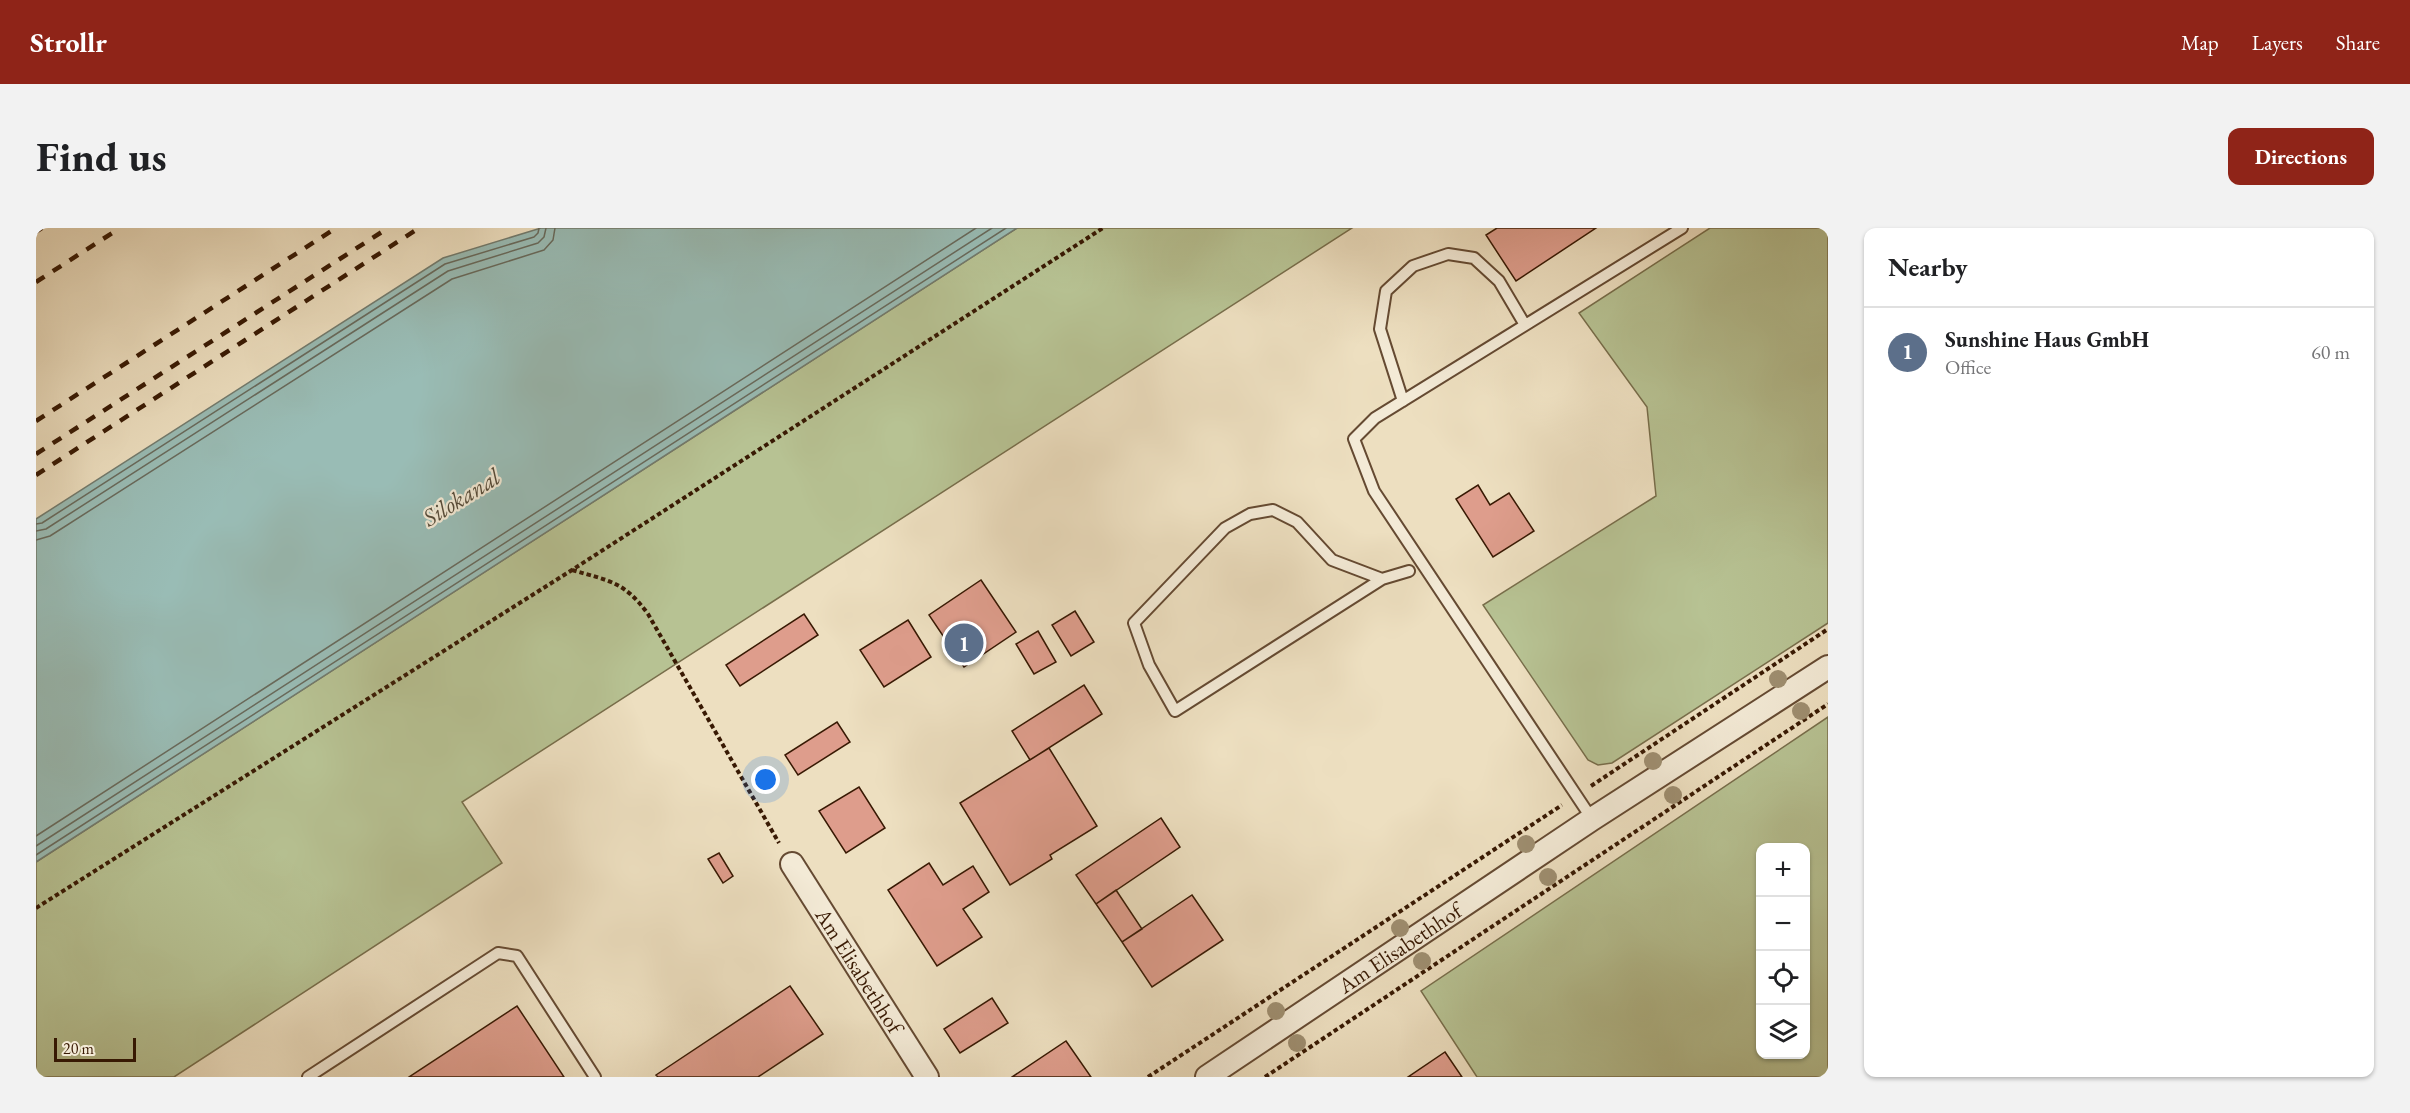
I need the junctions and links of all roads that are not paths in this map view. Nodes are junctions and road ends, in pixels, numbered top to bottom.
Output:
1 (1682, 228) edge
2 (1525, 325) junction
3 (1403, 401) junction
4 (1409, 570) dead end
5 (1382, 579) junction
6 (1828, 667) edge
7 (1592, 819) junction
8 (792, 864) road end
9 (308, 1077) edge
10 (596, 1077) edge
11 (927, 1077) edge
12 (1207, 1077) edge

1 - 2 lane
2 - 3 lane
2 - 3 lane
3 - 7 lane
4 - 5 lane
5 - 5 lane
6 - 7 street, Am Elisabethhof
7 - 12 street, Am Elisabethhof
8 - 11 street, Am Elisabethhof
9 - 10 lane

